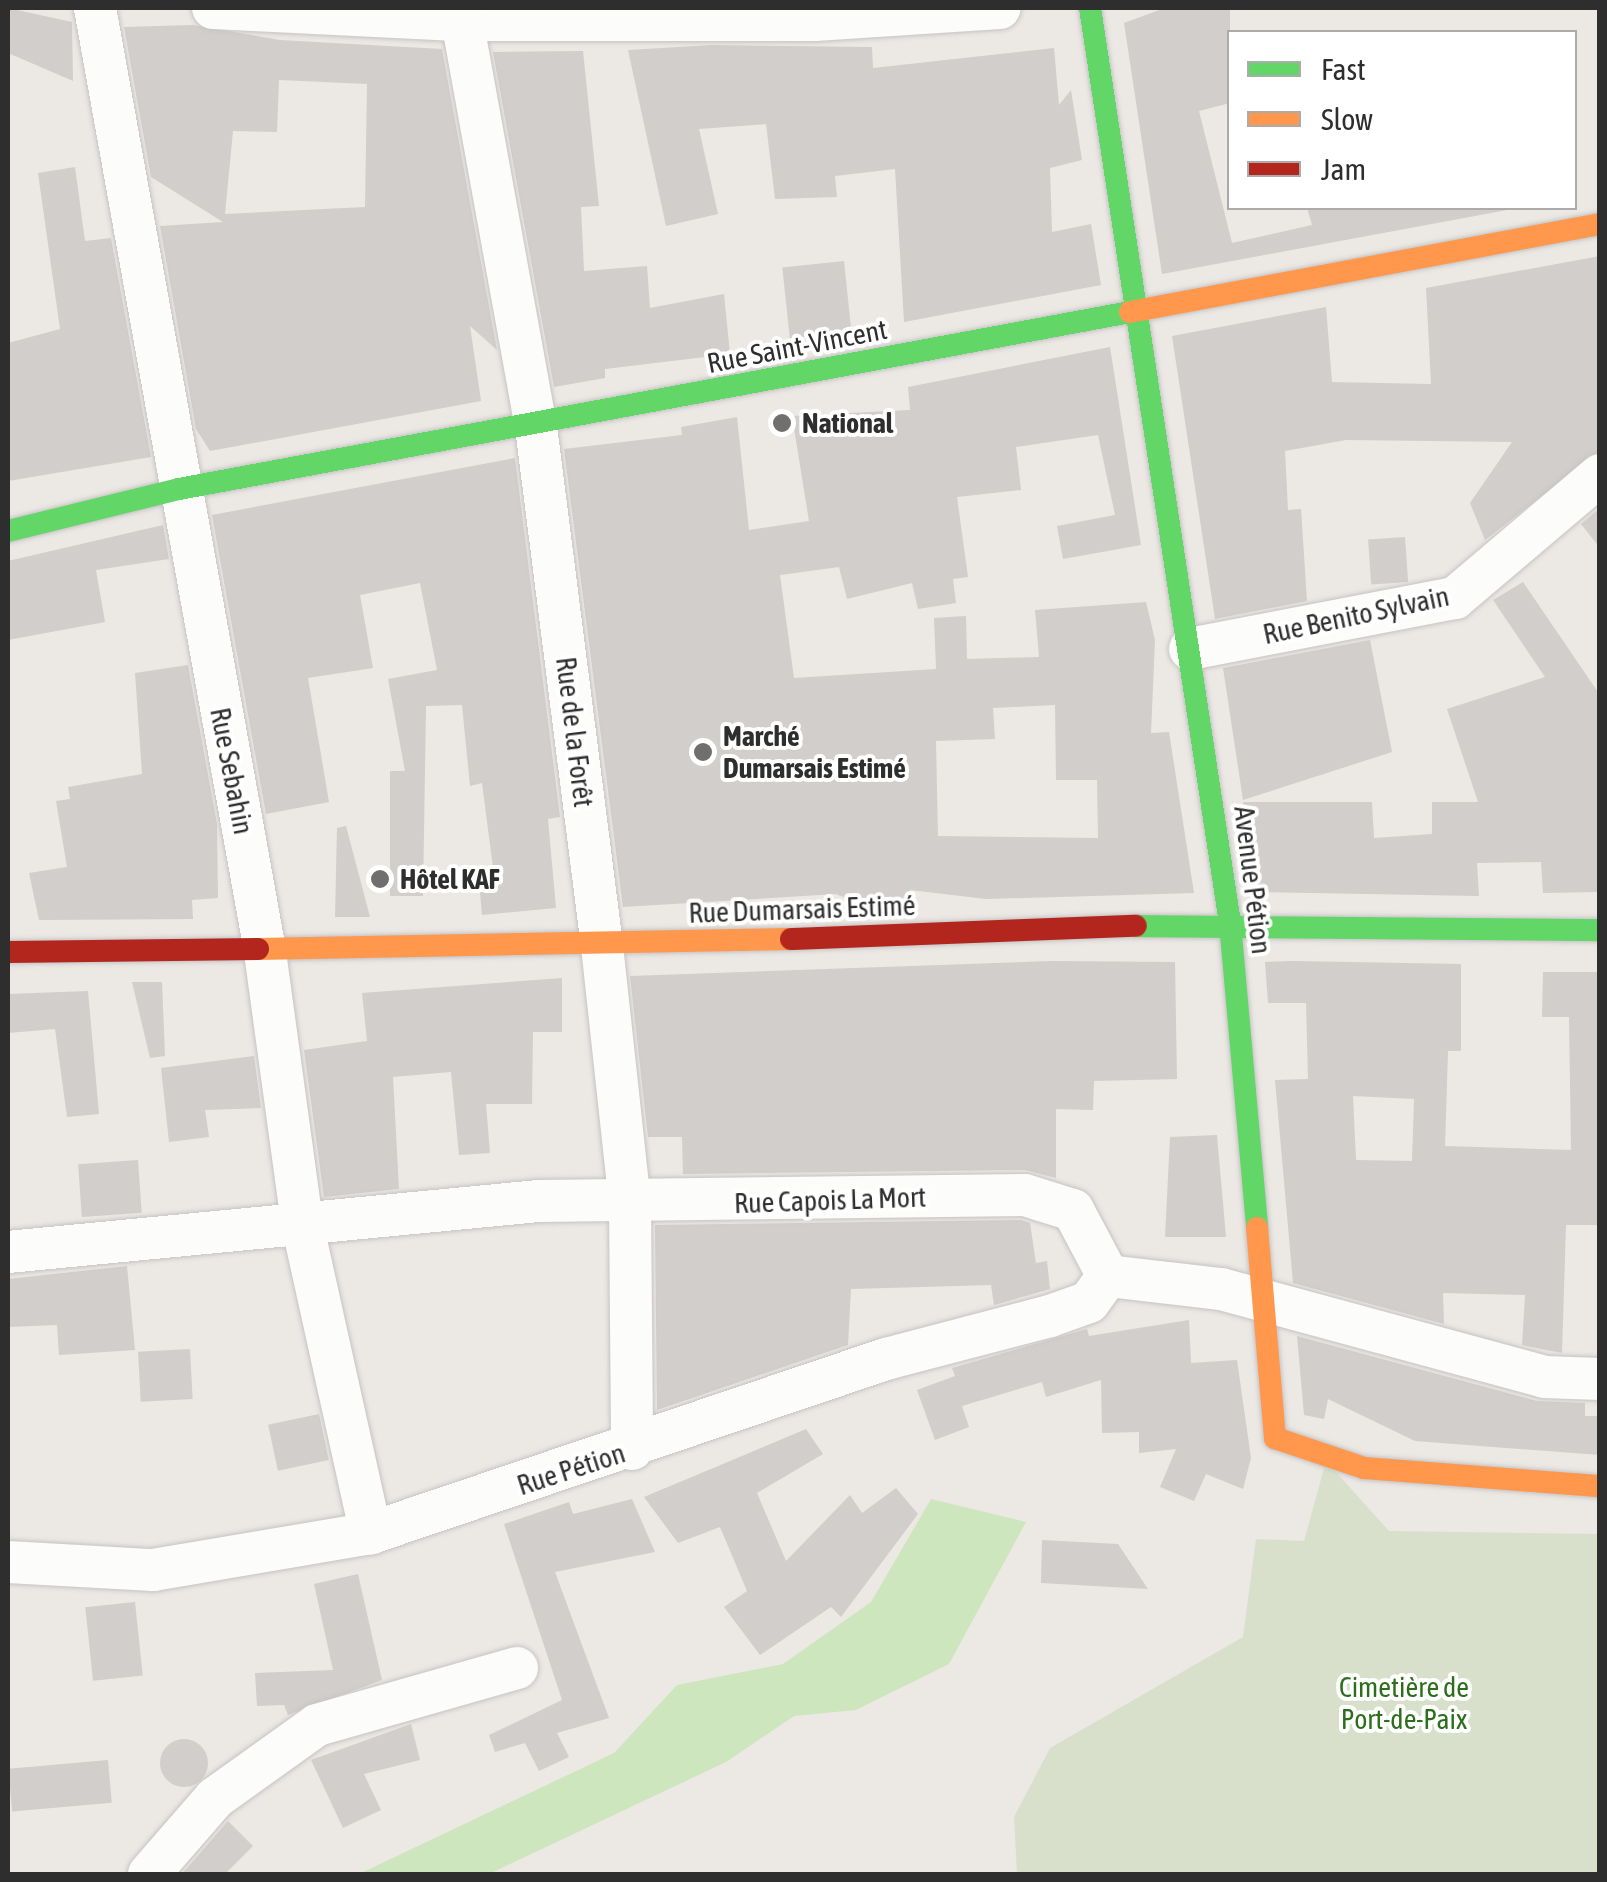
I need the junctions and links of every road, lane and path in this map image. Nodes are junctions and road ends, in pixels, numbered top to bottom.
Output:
1 (94, 8) edge
2 (214, 8) edge
3 (1000, 8) edge
4 (1090, 8) edge
5 (462, 20) junction
6 (1600, 224) edge
7 (1137, 310) junction
8 (536, 427) junction
9 (1600, 475) edge
10 (179, 489) junction
11 (8, 532) edge
12 (1190, 649) junction
13 (1230, 923) junction
14 (1600, 930) edge
15 (264, 945) junction
16 (602, 946) junction
17 (8, 952) edge
18 (630, 1205) junction
19 (302, 1223) junction
20 (8, 1252) edge
21 (1108, 1276) junction
22 (1264, 1303) junction
23 (1600, 1378) edge
24 (632, 1449) junction
25 (1600, 1486) edge
26 (371, 1533) junction
27 (8, 1562) edge
28 (518, 1668) dead end
29 (150, 1874) edge

1 - 10 street, Rue Sebahin
2 - 5 street
3 - 5 street
4 - 7 main road, Avenue Pétion
5 - 8 street, Rue de la Forêt
6 - 7 main road, Rue Saint-Vincent
7 - 8 main road, Rue Saint-Vincent
7 - 12 main road, Avenue Pétion
8 - 10 main road, Rue Saint-Vincent
8 - 16 street, Rue de la Forêt
9 - 12 street, Rue Benito Sylvain
10 - 11 main road, Rue Saint-Vincent
10 - 15 street, Rue Sebahin
12 - 13 main road, Avenue Pétion
13 - 14 main road, Rue Dumarsais Estimé
13 - 16 main road, Rue Dumarsais Estimé
13 - 22 main road, Avenue Pétion
15 - 16 main road, Rue Dumarsais Estimé
15 - 17 main road, Rue Dumarsais Estimé
15 - 19 street, Rue Sebahin
16 - 18 street, Rue de la Forêt
18 - 19 street, Rue Capois La Mort
18 - 21 street, Rue Capois La Mort
18 - 24 street, Rue de la Forêt
19 - 20 street, Rue Capois La Mort
19 - 26 street, Rue Sebahin
21 - 22 street
21 - 24 street, Rue Pétion
22 - 23 street
22 - 25 main road, Avenue Pétion
24 - 26 street, Rue Pétion
26 - 27 street, Rue Pétion
28 - 29 street

